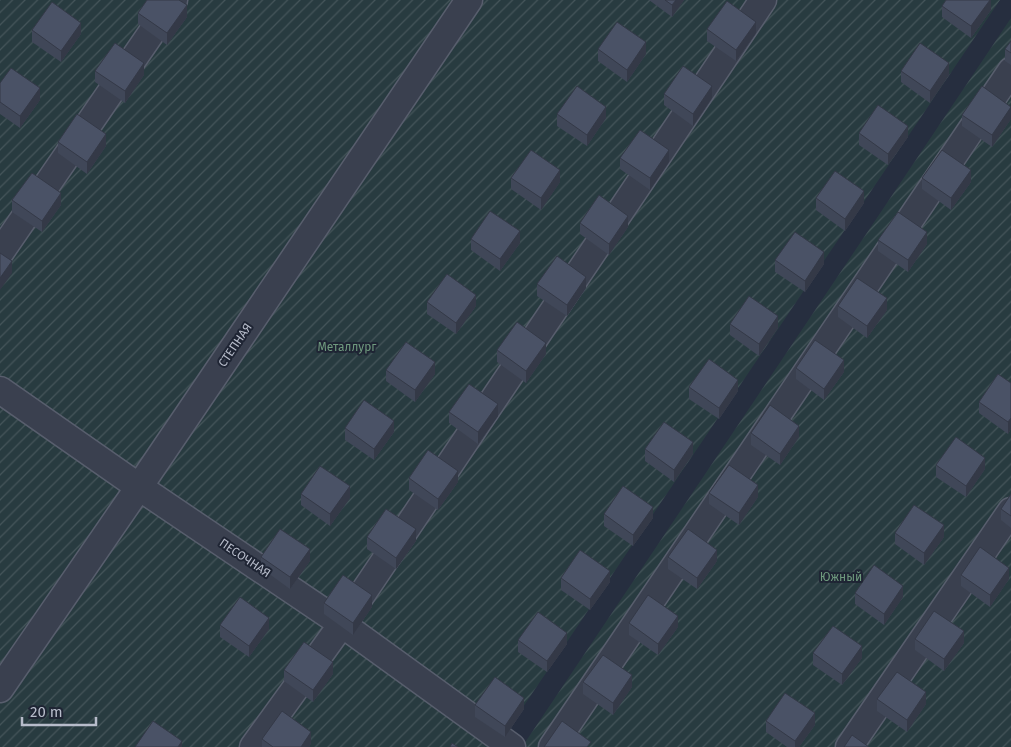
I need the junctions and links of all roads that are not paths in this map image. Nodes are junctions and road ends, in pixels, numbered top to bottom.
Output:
1 (174, 0) edge
2 (469, 0) edge
3 (763, 0) edge
4 (1011, 71) edge
5 (0, 253) edge
6 (0, 390) edge
7 (139, 487) junction
8 (1011, 511) edge
9 (342, 624) junction
10 (0, 689) edge
11 (253, 747) edge
12 (512, 747) edge
13 (552, 747) edge
14 (849, 747) edge

1 - 5 street
2 - 7 street, СТЕПНАЯ
3 - 9 street
4 - 13 street
6 - 7 street, ПЕСОЧНАЯ
7 - 9 street, ПЕСОЧНАЯ
7 - 10 street, СТЕПНАЯ
8 - 14 street
9 - 11 street
9 - 12 street, ПЕСОЧНАЯ

